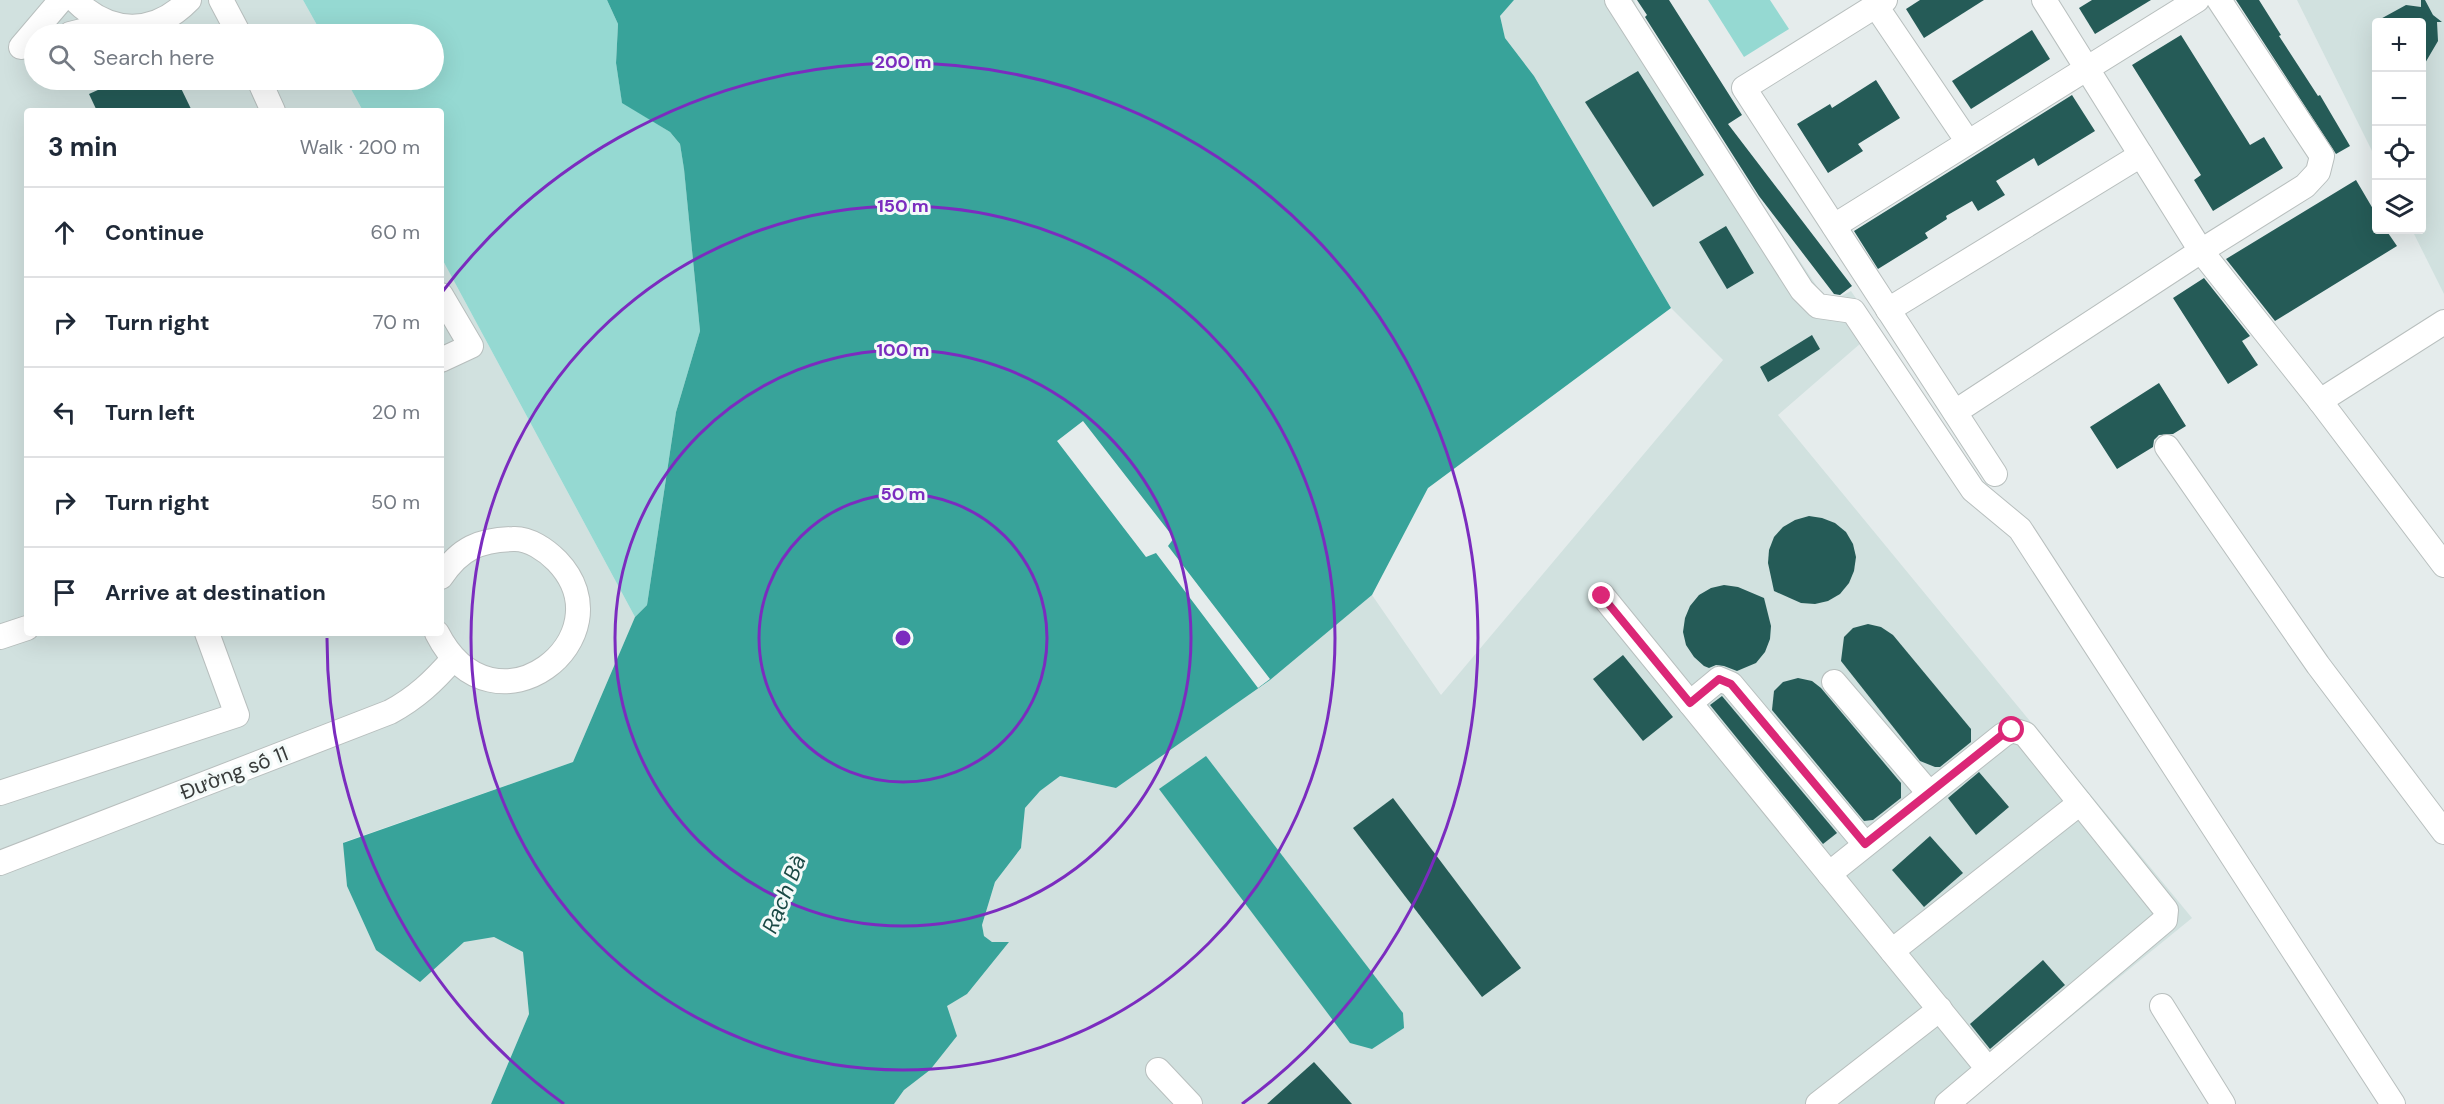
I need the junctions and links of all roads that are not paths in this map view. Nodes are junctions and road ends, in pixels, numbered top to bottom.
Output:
1 (61, 0) edge
2 (75, 0) edge
3 (189, 0) edge
4 (221, 0) edge
5 (1617, 0) edge
6 (2044, 0) edge
7 (2197, 0) edge
8 (2219, 0) edge
9 (1881, 3) edge
10 (40, 24) edge
11 (110, 24) edge
12 (150, 24) edge
13 (234, 24) edge
14 (2086, 67) junction
15 (264, 90) edge
16 (272, 108) edge
17 (1968, 142) junction
18 (2141, 155) junction
19 (1834, 226) junction
20 (2201, 251) junction
21 (444, 300) edge
22 (1888, 310) junction
23 (2444, 322) edge
24 (444, 359) edge
25 (2320, 401) junction
26 (1955, 412) junction
27 (2167, 447) dead end
28 (1995, 474) dead end
29 (2444, 564) edge
30 (444, 573) edge
31 (1602, 596) dead end
32 (24, 629) edge
33 (208, 636) edge
34 (439, 636) edge
35 (0, 637) edge
36 (453, 659) junction
37 (1834, 682) dead end
38 (1690, 703) junction
39 (0, 792) edge
40 (1929, 793) junction
41 (2080, 803) junction
42 (2444, 832) edge
43 (1865, 844) junction
44 (0, 863) edge
45 (1828, 874) junction
46 (1892, 951) junction
47 (2162, 1006) dead end
48 (1940, 1009) junction
49 (1988, 1069) junction
50 (1158, 1070) dead end
51 (1190, 1104) edge
52 (1818, 1104) edge
53 (1947, 1104) edge
54 (2223, 1104) edge
55 (2393, 1104) edge

1 - 10 street
2 - 11 street
3 - 12 street
4 - 13 street
5 - 55 street
6 - 14 street
7 - 14 street
8 - 20 street
9 - 17 street
9 - 19 street
14 - 17 street
14 - 18 street
15 - 16 street
17 - 19 street
18 - 20 street
18 - 22 street
19 - 22 street
20 - 25 street
20 - 26 street
21 - 24 street
22 - 26 street
23 - 25 street
25 - 29 street
26 - 28 street
27 - 42 street
30 - 36 street
31 - 38 street
32 - 35 street
33 - 39 street
34 - 36 street
36 - 44 street, Đường số 11
37 - 40 street
38 - 43 street
38 - 45 street
40 - 41 street
40 - 43 street
41 - 46 street
41 - 49 street
43 - 45 street
45 - 46 street
46 - 48 street
47 - 54 street
48 - 49 street
48 - 52 street
49 - 53 street
50 - 51 street

